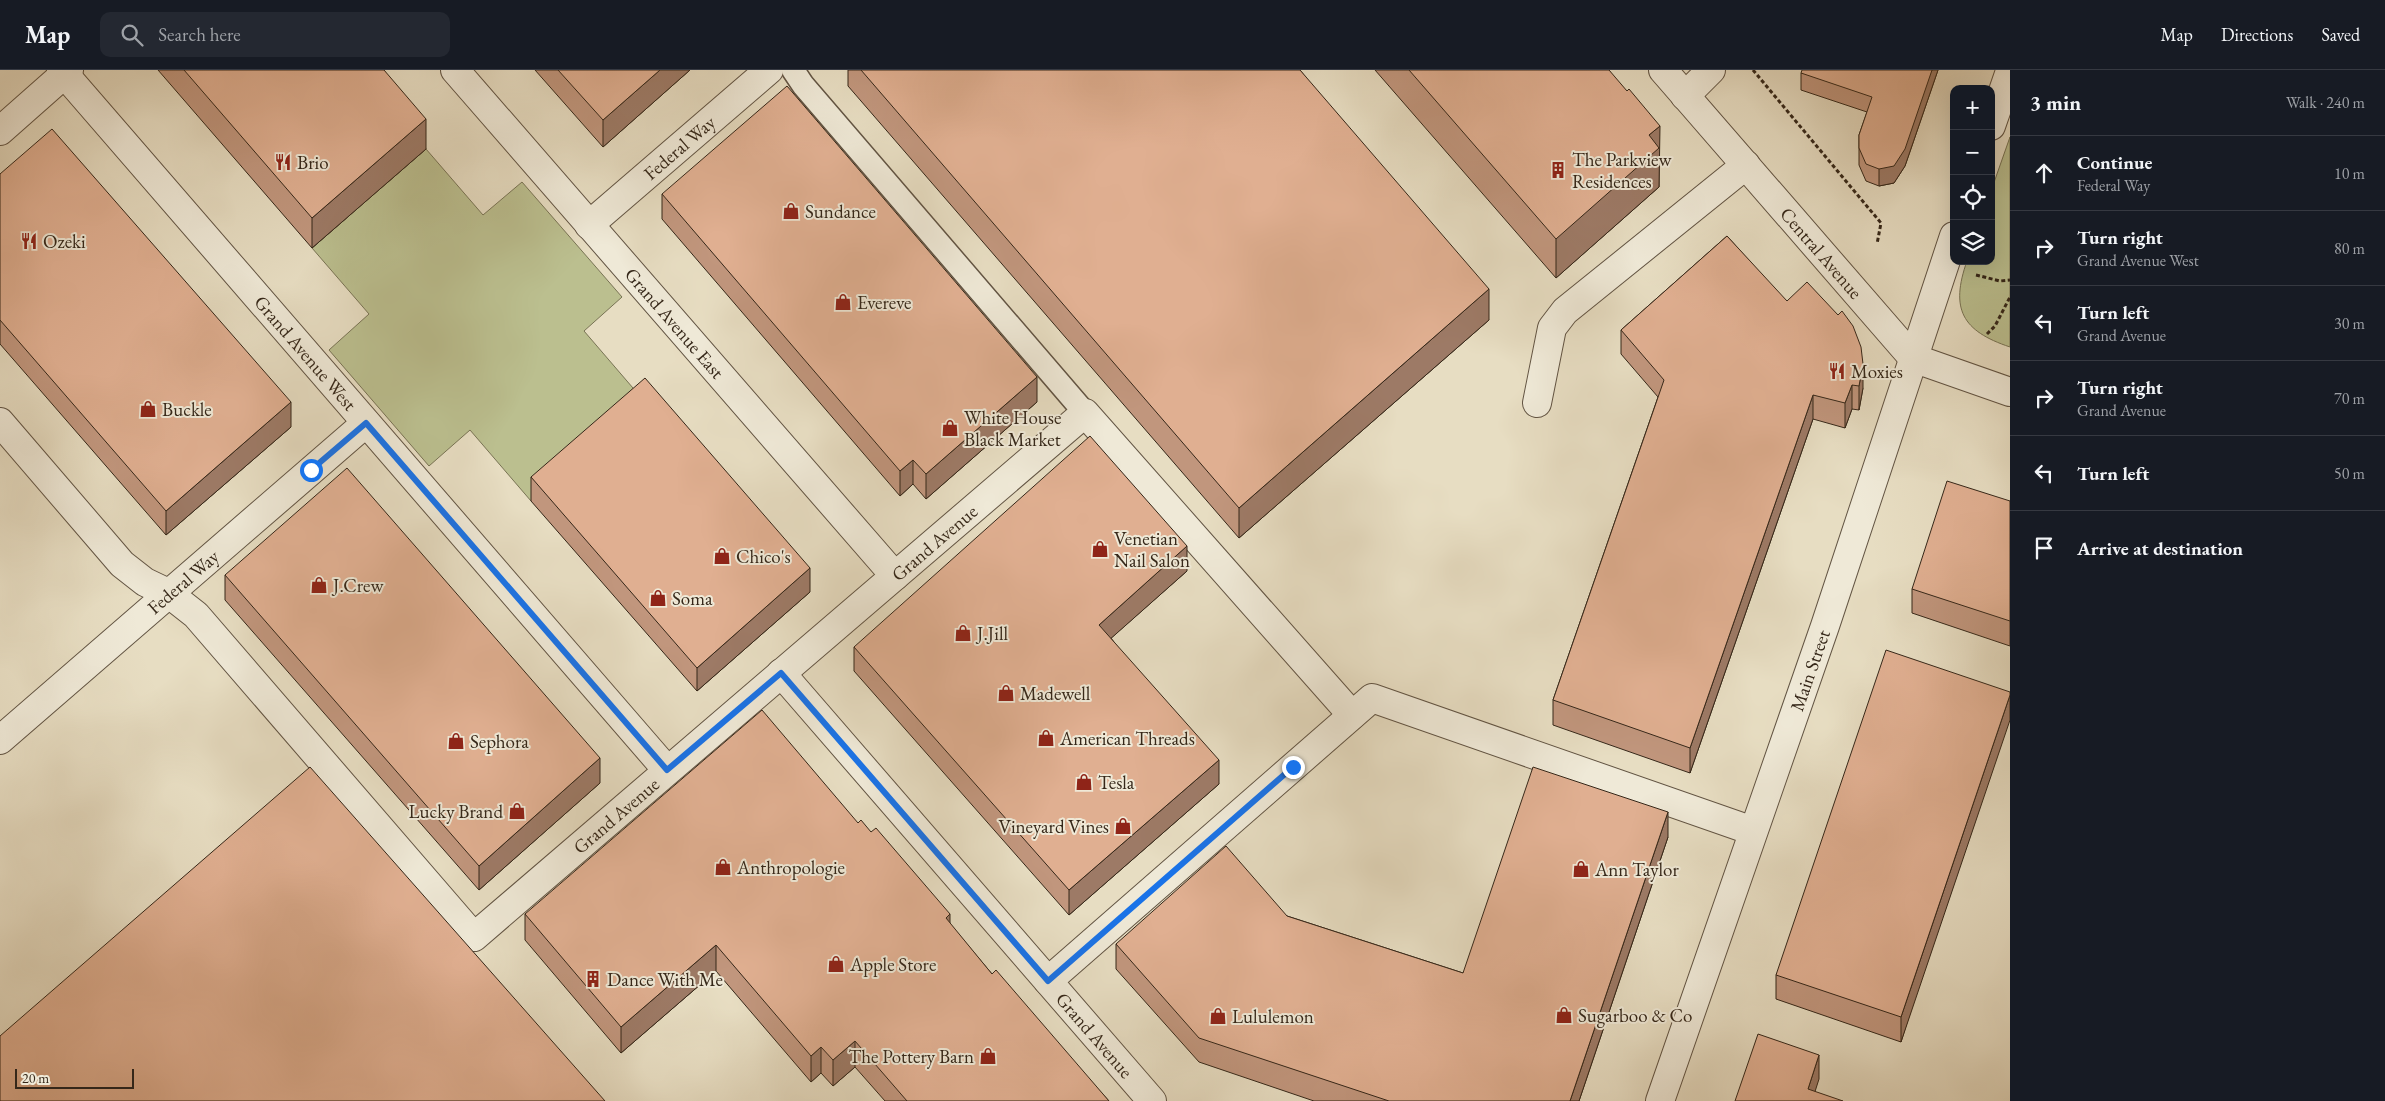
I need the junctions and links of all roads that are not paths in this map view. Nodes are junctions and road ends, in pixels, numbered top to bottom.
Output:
1 (455, 70) edge
2 (768, 70) edge
3 (793, 70) edge
4 (1663, 70) edge
5 (1711, 70) edge
6 (65, 71) edge
7 (2010, 71) edge
8 (1685, 96) junction
9 (1995, 114) edge
10 (0, 131) edge
11 (1746, 165) junction
12 (589, 225) junction
13 (1950, 248) edge
14 (1913, 358) junction
15 (2010, 392) edge
16 (1537, 403) dead end
17 (1085, 412) junction
18 (0, 422) edge
19 (366, 423) junction
20 (895, 576) junction
21 (168, 593) junction
22 (781, 673) junction
23 (1352, 715) junction
24 (0, 740) edge
25 (667, 770) junction
26 (1753, 831) junction
27 (1048, 981) junction
28 (1152, 1101) edge
29 (1660, 1101) edge

1 - 12 street, Grand Avenue East
2 - 12 street, Federal Way
3 - 17 lane
4 - 8 street, Central Avenue
5 - 8 street
6 - 10 street
6 - 19 street, Grand Avenue West
7 - 9 street
8 - 11 street, Central Avenue
11 - 14 street, Central Avenue
11 - 16 street
12 - 20 street, Grand Avenue East
13 - 14 street, Main Street
14 - 15 street, Central Avenue
14 - 26 street, Main Street
17 - 20 street, Grand Avenue
17 - 23 street
18 - 21 street
19 - 21 street, Federal Way
19 - 25 street, Grand Avenue West
20 - 22 street, Grand Avenue
21 - 24 street, Federal Way
21 - 25 street, Grand Avenue
22 - 25 street, Grand Avenue
22 - 27 street, Grand Avenue
23 - 26 street
23 - 27 street
26 - 29 street, Main Street
27 - 28 street, Grand Avenue

